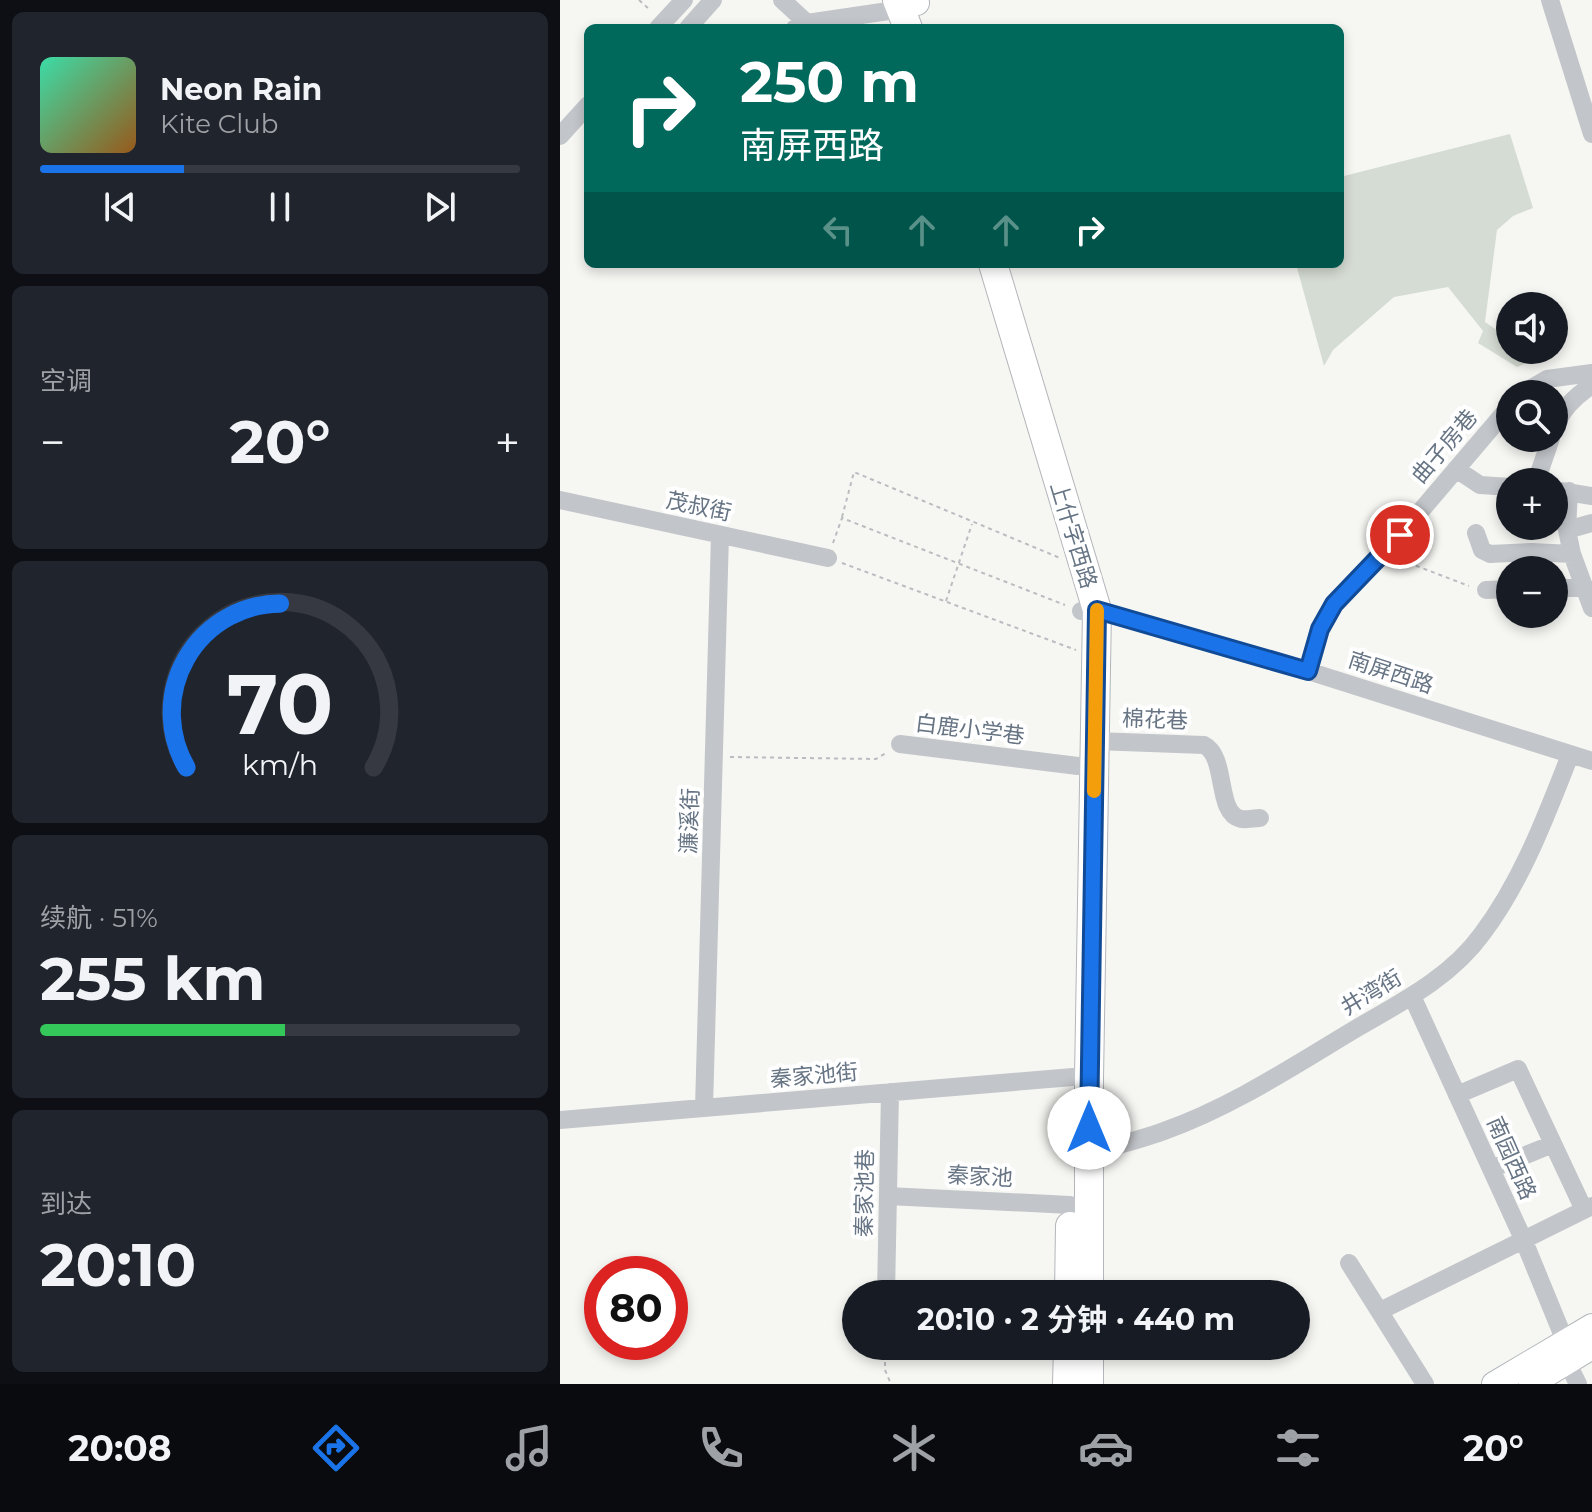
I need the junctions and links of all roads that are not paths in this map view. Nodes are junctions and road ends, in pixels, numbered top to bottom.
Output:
1 (684, 0) edge
2 (713, 0) edge
3 (782, 0) edge
4 (1550, 0) edge
5 (910, 8) edge
6 (662, 24) edge
7 (692, 24) edge
8 (801, 24) edge
9 (815, 24) edge
10 (584, 109) edge
11 (1592, 134) edge
12 (560, 136) edge
13 (979, 268) edge
14 (994, 268) edge
15 (1592, 373) edge
16 (1545, 380) edge
17 (1592, 385) edge
18 (1568, 406) edge
19 (1496, 422) edge
20 (1456, 469) junction
21 (1496, 486) edge
22 (1568, 491) edge
23 (1592, 496) edge
24 (560, 500) edge
25 (1592, 523) edge
26 (1568, 530) edge
27 (1476, 533) dead end
28 (720, 535) junction
29 (1568, 535) edge
30 (1572, 554) junction
31 (828, 558) road end
32 (1568, 588) edge
33 (1586, 588) junction
34 (1486, 590) road end
35 (1496, 590) edge
36 (1592, 608) edge
37 (1089, 610) junction
38 (1308, 671) junction
39 (1095, 741) junction
40 (900, 744) road end
41 (1570, 755) junction
42 (1592, 761) edge
43 (1078, 766) junction
44 (1260, 818) dead end
45 (1412, 996) junction
46 (1073, 1077) junction
47 (890, 1092) junction
48 (1457, 1095) junction
49 (704, 1108) junction
50 (560, 1120) edge
51 (1553, 1144) junction
52 (1089, 1153) junction
53 (1491, 1169) junction
54 (888, 1196) junction
55 (1070, 1205) junction
56 (1588, 1208) edge
57 (1524, 1241) junction
58 (1349, 1263) dead end
59 (886, 1280) edge
60 (1069, 1280) edge
61 (1089, 1280) edge
62 (1380, 1311) junction
63 (1592, 1326) edge
64 (1592, 1347) edge
65 (1068, 1360) edge
66 (1089, 1360) edge
67 (1570, 1362) edge
68 (1067, 1384) edge
69 (1089, 1384) edge
70 (1425, 1384) edge
71 (1494, 1384) edge
72 (1531, 1384) edge

1 - 6 street
2 - 7 street
3 - 8 street
4 - 11 street
5 - 9 street
10 - 12 street
13 - 37 highway, 上什字西路
14 - 37 highway, 上什字西路
15 - 16 street
17 - 18 street
19 - 20 street, 曲子房巷
20 - 21 street
20 - 38 street, 曲子房巷
22 - 23 street
24 - 28 street, 茂叔街
25 - 26 street
27 - 30 street
28 - 31 street, 茂叔街
28 - 49 street, 濂溪街
29 - 30 street
30 - 33 street
32 - 33 street
33 - 36 street
34 - 35 street
37 - 38 street, 南屏西路
37 - 39 highway, 上什字西路
37 - 43 highway, 上什字西路
38 - 41 street, 南屏西路
39 - 44 street, 棉花巷
39 - 52 highway, 上什字西路
40 - 43 street, 白鹿小学巷
41 - 42 street, 南屏西路
41 - 45 street, 井湾街
43 - 46 highway, 上什字西路
45 - 48 street, 南园西路
45 - 52 street, 井湾街
46 - 47 street, 秦家池街
46 - 55 highway, 上什字西路
47 - 49 street, 秦家池街
47 - 54 street, 秦家池巷
48 - 51 street
48 - 53 street, 南园西路
49 - 50 street, 秦家池街
51 - 53 street
51 - 56 street
52 - 61 highway, 上什字西路
53 - 57 street, 南园西路
54 - 55 street, 秦家池
54 - 59 street, 秦家池巷
55 - 60 highway, 上什字西路
56 - 57 street
57 - 62 street
57 - 67 street, 南园西路
58 - 62 street
62 - 70 street
63 - 67 main road
64 - 67 main road
65 - 68 highway
66 - 69 highway
67 - 71 main road
67 - 72 main road

